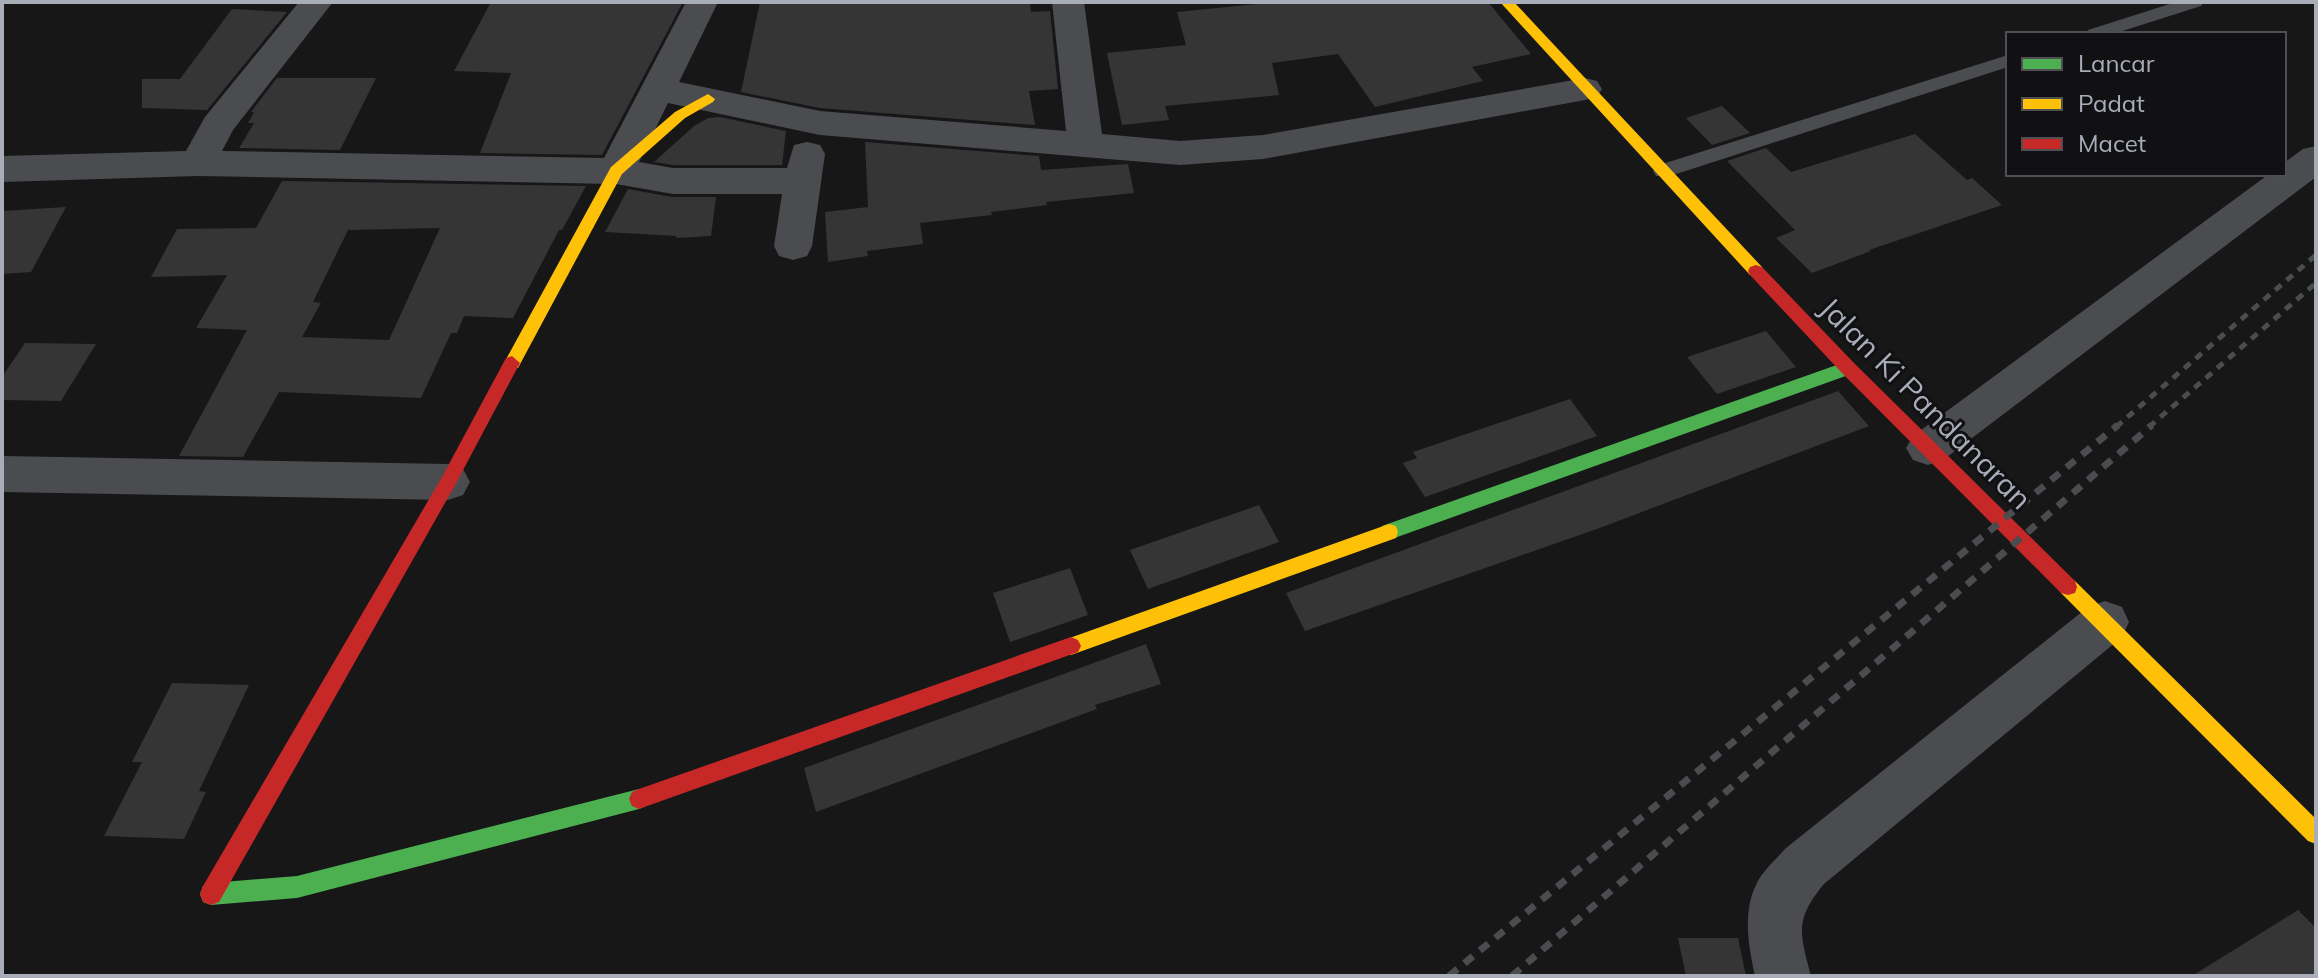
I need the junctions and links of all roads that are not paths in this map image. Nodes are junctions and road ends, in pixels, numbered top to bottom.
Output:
1 (317, 2) edge
2 (702, 2) edge
3 (1068, 2) edge
4 (1507, 2) edge
5 (2195, 2) edge
6 (2100, 32) edge
7 (2006, 62) edge
8 (658, 89) junction
9 (1585, 89) junction
10 (708, 99) junction
11 (812, 121) junction
12 (1086, 146) junction
13 (2316, 158) edge
14 (198, 163) junction
15 (2, 169) edge
16 (616, 171) junction
17 (1663, 171) junction
18 (803, 181) junction
19 (793, 246) dead end
20 (1848, 368) junction
21 (1928, 448) junction
22 (2, 474) edge
23 (448, 482) junction
24 (2105, 622) junction
25 (2316, 834) edge
26 (1783, 976) edge

1 - 14 street
2 - 8 street
3 - 12 street
4 - 9 street, Jalan Ki Pandanaran
5 - 6 lane
7 - 17 lane
8 - 10 street
8 - 16 street
9 - 12 street
9 - 17 street, Jalan Ki Pandanaran
10 - 11 street
10 - 16 street
11 - 12 street
11 - 18 street
13 - 21 street
14 - 15 street
14 - 16 street
16 - 18 street
16 - 23 street
17 - 20 street, Jalan Ki Pandanaran
18 - 19 street
20 - 21 street, Jalan Ki Pandanaran
20 - 23 street
21 - 24 street, Jalan Ki Pandanaran
22 - 23 street
24 - 25 street, Jalan Ki Pandanaran
24 - 26 street

